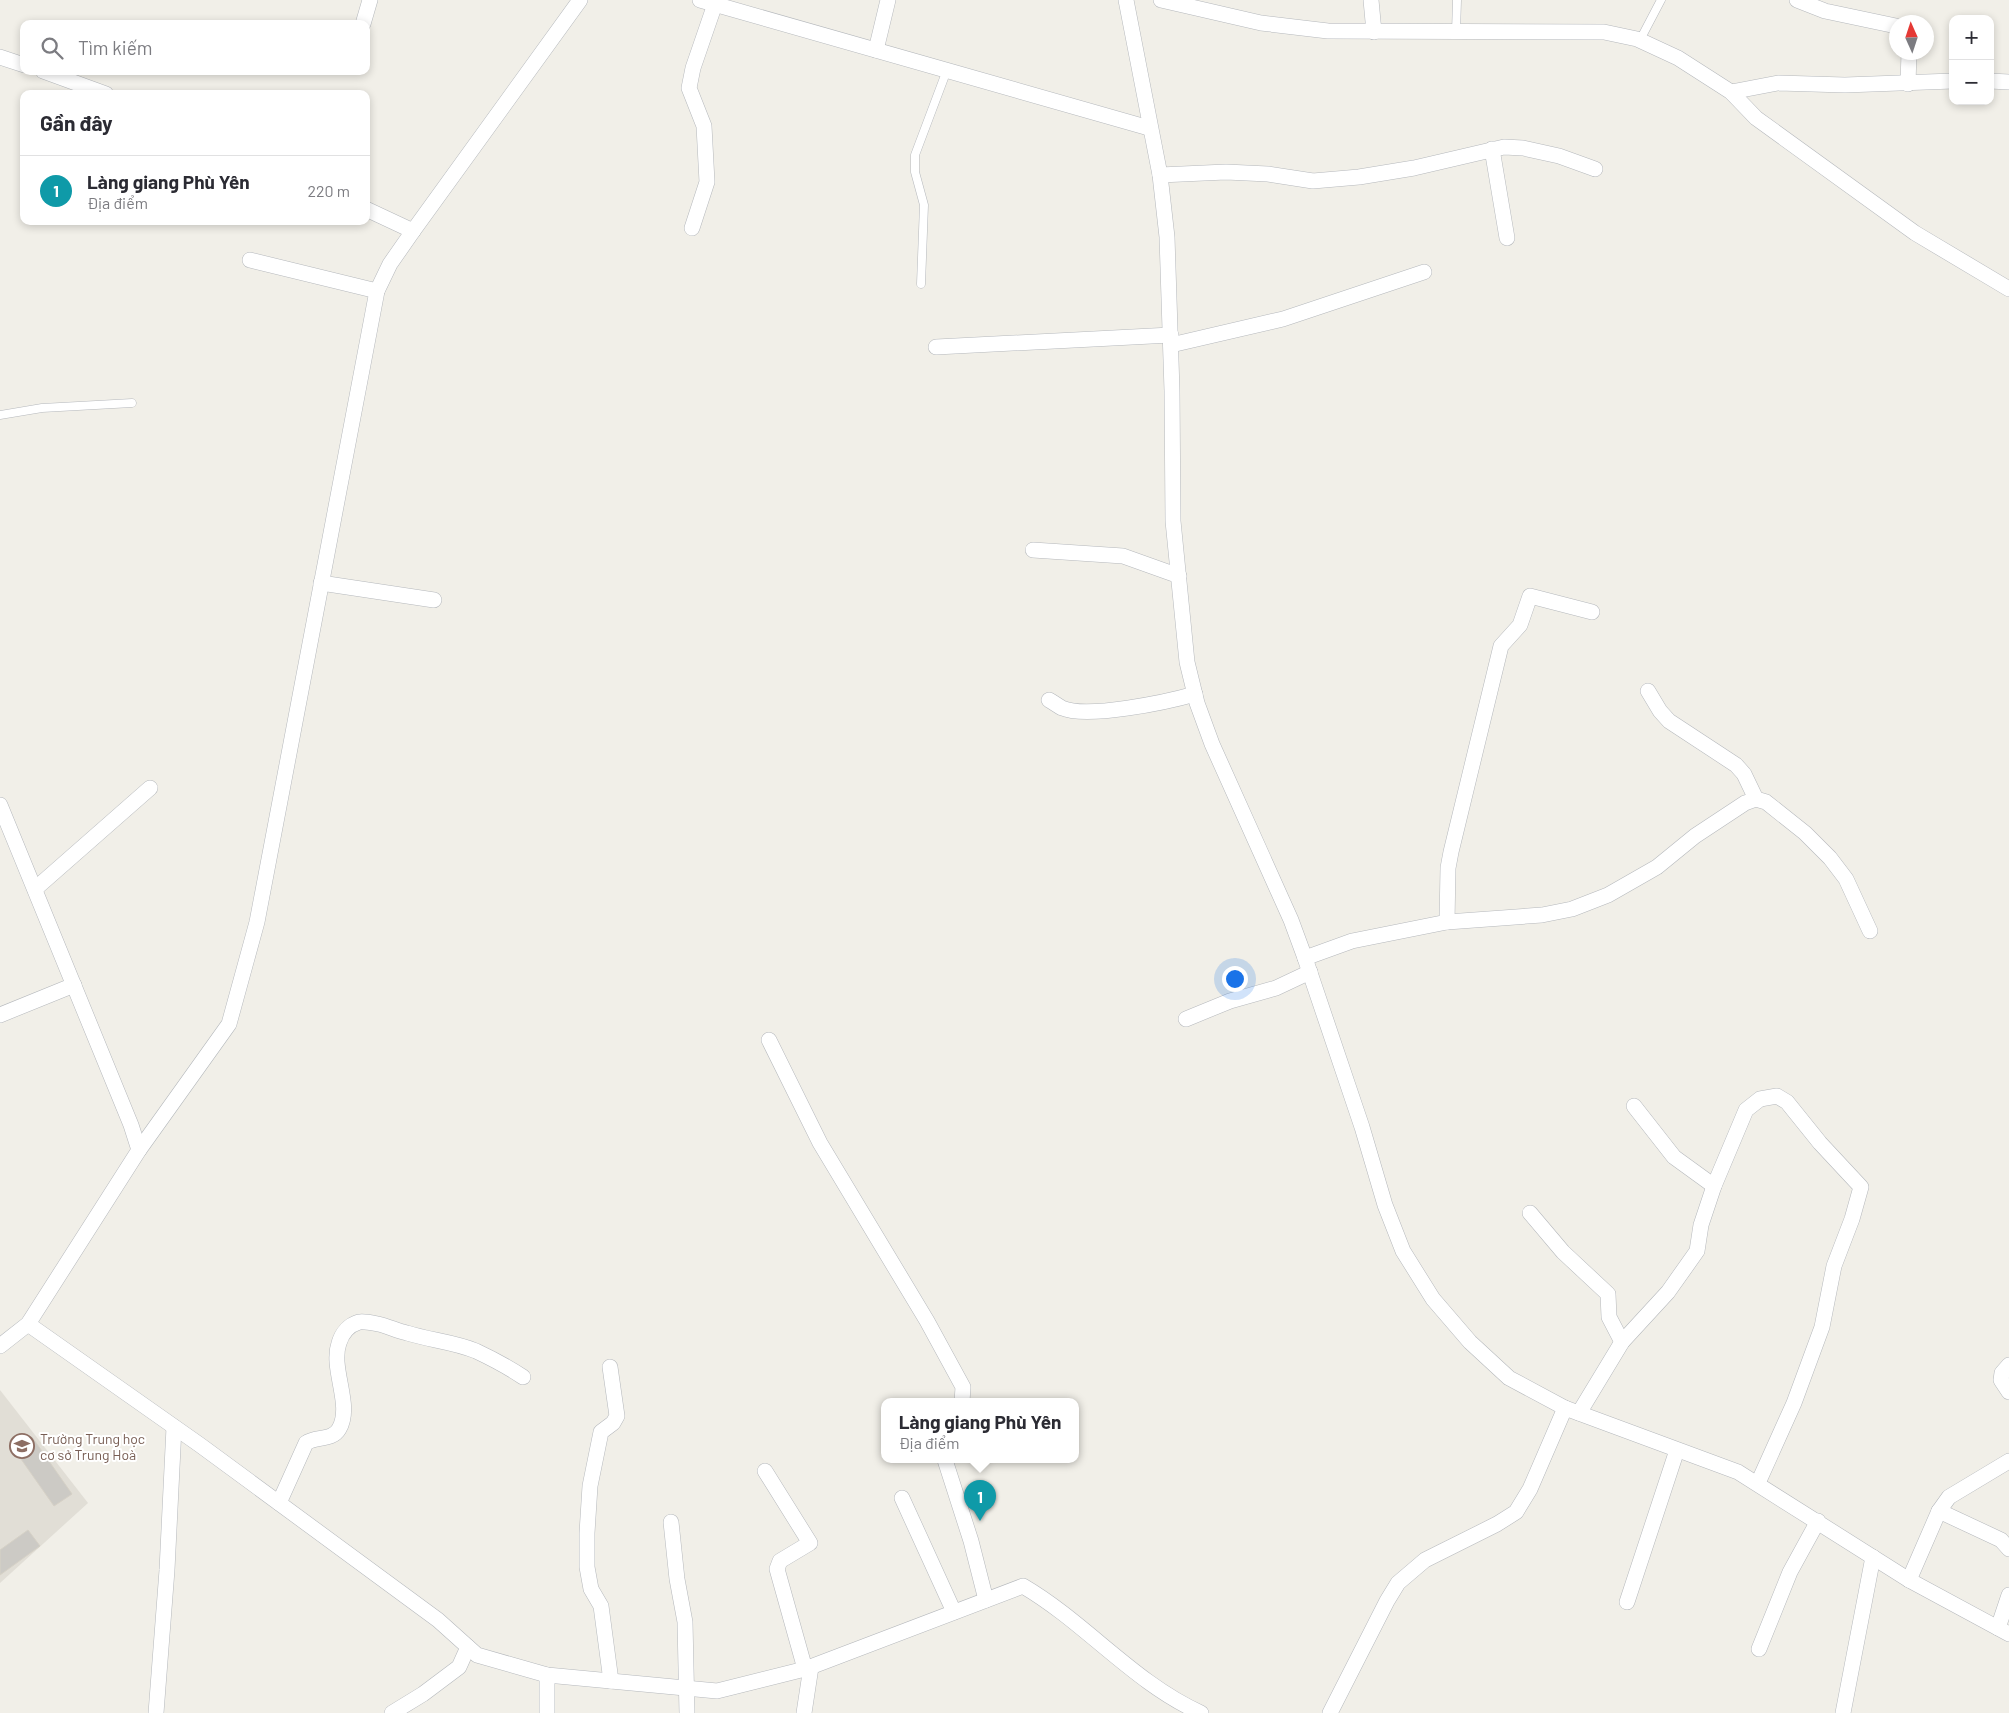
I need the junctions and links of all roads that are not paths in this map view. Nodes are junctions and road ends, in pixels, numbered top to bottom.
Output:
1 (370, 0) edge
2 (580, 0) edge
3 (888, 0) edge
4 (1126, 0) edge
5 (1161, 0) edge
6 (1371, 0) edge
7 (1458, 0) edge
8 (1661, 0) edge
9 (1797, 0) edge
10 (708, 2) edge
11 (364, 20) edge
12 (1889, 25) edge
13 (1374, 32) junction
14 (1456, 32) junction
15 (1640, 40) junction
16 (876, 50) junction
17 (0, 57) edge
18 (1909, 60) edge
19 (20, 64) edge
20 (947, 70) junction
21 (54, 75) edge
22 (1949, 81) edge
23 (1994, 81) edge
24 (2009, 82) edge
25 (1908, 84) junction
26 (95, 90) edge
27 (1731, 92) junction
28 (1149, 128) junction
29 (1492, 149) junction
30 (1595, 169) dead end
31 (1160, 175) junction
32 (370, 211) edge
33 (692, 228) dead end
34 (413, 231) junction
35 (1506, 238) dead end
36 (250, 260) dead end
37 (1424, 272) dead end
38 (921, 284) dead end
39 (2009, 289) edge
40 (377, 291) junction
41 (1171, 340) junction
42 (936, 347) dead end
43 (132, 403) dead end
44 (0, 415) edge
45 (1033, 550) dead end
46 (1179, 576) junction
47 (321, 583) junction
48 (434, 600) dead end
49 (1592, 612) dead end
50 (1648, 691) dead end
51 (1195, 694) junction
52 (1049, 700) dead end
53 (150, 788) dead end
54 (1756, 800) junction
55 (0, 805) edge
56 (5, 833) edge
57 (35, 889) junction
58 (1447, 922) junction
59 (1870, 931) dead end
60 (1308, 965) junction
61 (74, 985) junction
62 (0, 1015) edge
63 (1186, 1019) dead end
64 (769, 1040) dead end
65 (1634, 1106) dead end
66 (139, 1150) junction
67 (1714, 1186) junction
68 (1530, 1213) dead end
69 (28, 1324) junction
70 (1622, 1342) junction
71 (0, 1346) edge
72 (2009, 1365) edge
73 (610, 1367) dead end
74 (522, 1377) dead end
75 (2009, 1392) edge
76 (962, 1398) edge
77 (1565, 1408) junction
78 (1579, 1413) junction
79 (174, 1427) junction
80 (1677, 1450) junction
81 (2009, 1461) edge
82 (946, 1463) edge
83 (765, 1471) dead end
84 (1758, 1484) junction
85 (902, 1498) dead end
86 (279, 1503) junction
87 (1939, 1511) junction
88 (1818, 1521) junction
89 (671, 1522) dead end
90 (2009, 1549) edge
91 (1873, 1557) junction
92 (1910, 1580) junction
93 (2009, 1595) edge
94 (986, 1600) junction
95 (1627, 1602) dead end
96 (954, 1612) junction
97 (2004, 1631) edge
98 (468, 1647) junction
99 (1759, 1649) dead end
100 (808, 1668) junction
101 (547, 1674) junction
102 (611, 1681) junction
103 (685, 1688) junction
104 (156, 1713) edge
105 (392, 1713) edge
106 (547, 1713) edge
107 (686, 1713) edge
108 (804, 1713) edge
109 (1201, 1713) edge
110 (1330, 1713) edge
111 (1842, 1713) edge

1 - 11 street
2 - 34 street
3 - 16 street
4 - 28 street
5 - 13 street
6 - 13 street
7 - 14 lane
8 - 15 lane
9 - 12 street
10 - 16 street
10 - 33 street
13 - 14 street
14 - 15 street
15 - 27 street
16 - 20 street
17 - 19 street
18 - 25 street
20 - 28 street
20 - 38 lane
21 - 26 street
22 - 25 street
23 - 24 street
25 - 27 street
27 - 39 street
28 - 31 street
29 - 30 street
29 - 31 street
29 - 35 street
31 - 41 street
32 - 34 street
34 - 40 street
36 - 40 street
37 - 41 street
40 - 47 street
41 - 42 street
41 - 46 street
43 - 44 lane
45 - 46 street
46 - 51 street
47 - 48 street
47 - 66 street
49 - 58 street
50 - 54 street
51 - 52 street
51 - 60 street
53 - 57 street
54 - 58 street
54 - 59 street
55 - 56 street
56 - 57 street
57 - 61 street
58 - 60 street
60 - 63 street
60 - 77 street
61 - 62 street
61 - 66 street
64 - 76 street
65 - 67 street
66 - 69 street
67 - 70 street
67 - 84 street
68 - 70 street
69 - 71 street
69 - 79 street
70 - 78 street
72 - 75 street
73 - 102 street
74 - 86 street
77 - 78 street
77 - 110 street
78 - 80 street
79 - 86 street
79 - 104 street
80 - 84 street
80 - 95 street
81 - 87 street
82 - 94 street
83 - 100 street
84 - 88 street
85 - 96 street
86 - 98 street
87 - 90 street
87 - 92 street
88 - 91 street
88 - 99 street
89 - 103 street
91 - 92 street
91 - 111 street
92 - 97 street
93 - 97 street
94 - 96 street
94 - 109 street
96 - 100 street
98 - 101 street
98 - 105 street
100 - 103 street
100 - 108 street
101 - 102 street
101 - 106 street
102 - 103 street
103 - 107 street

